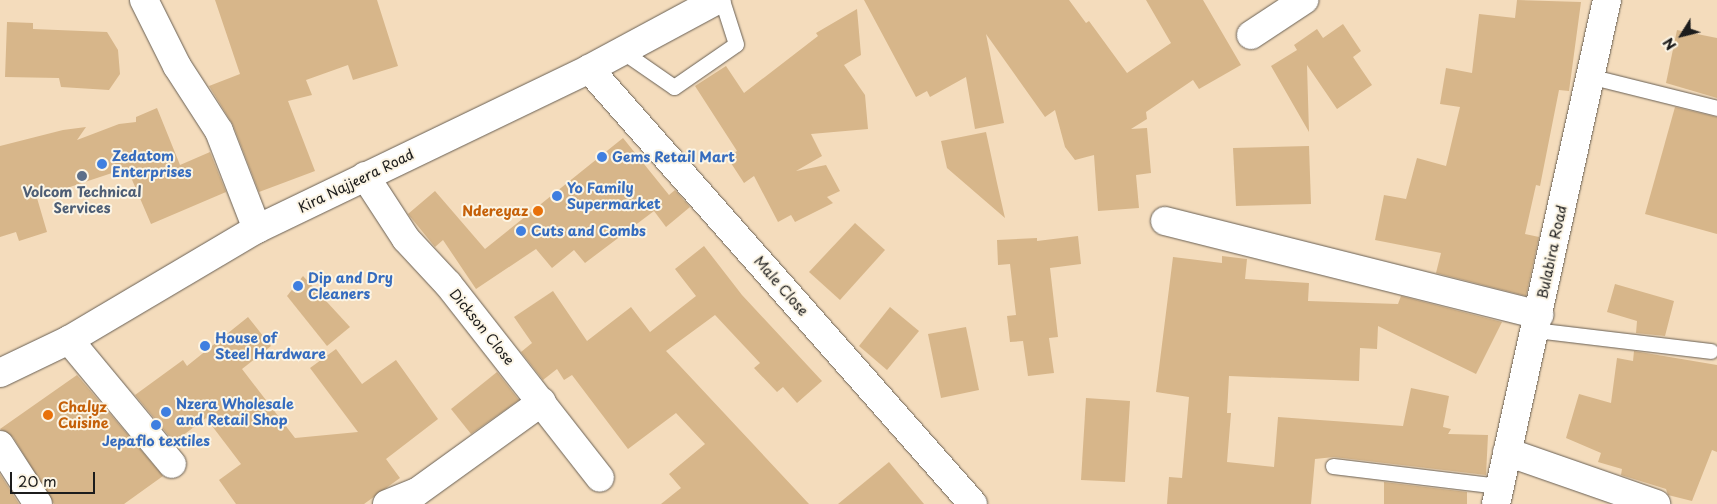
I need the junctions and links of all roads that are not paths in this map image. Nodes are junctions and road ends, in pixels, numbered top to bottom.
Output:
1 (144, 0) edge
2 (717, 0) edge
3 (722, 0) edge
4 (1304, 0) edge
5 (1608, 0) edge
6 (1251, 35) dead end
7 (622, 51) junction
8 (589, 69) junction
9 (1593, 77) junction
10 (1717, 108) edge
11 (365, 176) junction
12 (1165, 221) dead end
13 (257, 229) junction
14 (1537, 322) junction
15 (69, 340) junction
16 (1711, 351) dead end
17 (0, 373) edge
18 (542, 402) junction
19 (0, 445) edge
20 (1507, 452) junction
21 (172, 464) dead end
22 (1333, 466) dead end
23 (600, 478) dead end
24 (1498, 495) edge
25 (38, 504) edge
26 (387, 504) edge
27 (973, 504) edge
28 (1656, 504) edge

1 - 13 street
2 - 7 street, Kira Najjeera Road
3 - 7 lane
4 - 6 street
5 - 9 street, Bulabira Road
7 - 8 street, Kira Najjeera Road
8 - 11 street, Kira Najjeera Road
8 - 27 street, Male Close
9 - 10 lane
9 - 14 street, Bulabira Road
11 - 13 street, Kira Najjeera Road
11 - 18 street, Dickson Close
12 - 14 street
13 - 15 street, Kira Najjeera Road
14 - 16 lane
14 - 20 street, Bulabira Road
15 - 17 street, Kira Najjeera Road
15 - 21 street
18 - 23 street, Dickson Close
18 - 26 street
19 - 25 street
20 - 24 street, Bulabira Road
20 - 28 street
22 - 24 lane

